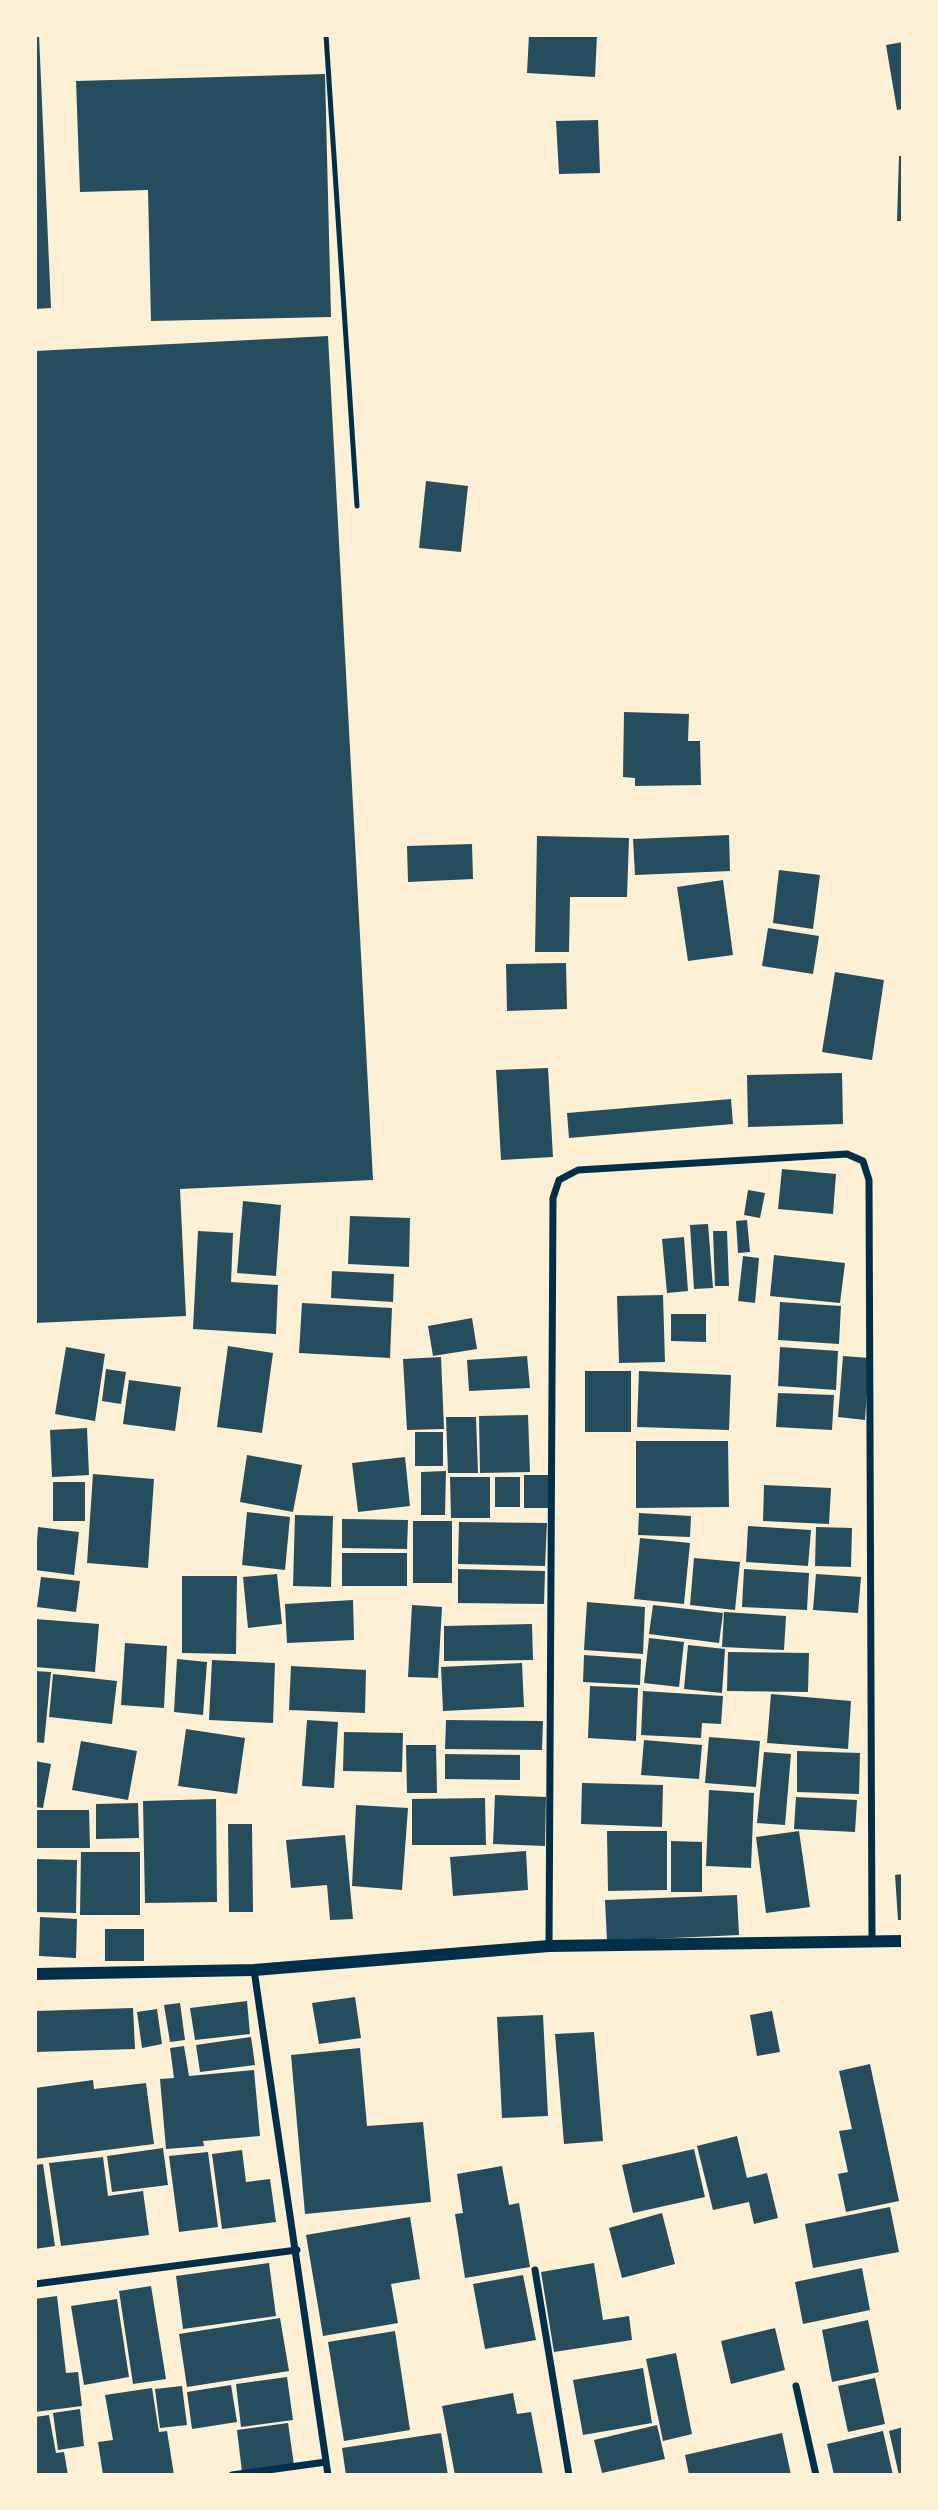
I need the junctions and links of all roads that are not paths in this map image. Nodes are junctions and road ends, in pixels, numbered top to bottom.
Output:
1 (326, 35) edge
2 (357, 506) dead end
3 (903, 1941) edge
4 (872, 1943) junction
5 (549, 1946) junction
6 (254, 1970) junction
7 (35, 1974) edge
8 (297, 2250) junction
9 (535, 2270) dead end
10 (35, 2284) edge
11 (796, 2386) dead end
12 (326, 2462) junction
13 (232, 2475) edge
14 (328, 2475) edge
15 (569, 2475) edge
16 (816, 2475) edge

1 - 2 lane
3 - 4 street
4 - 5 street
4 - 5 street
5 - 6 street
6 - 7 street
6 - 8 street
8 - 10 street
8 - 12 street
9 - 15 street
11 - 16 street
12 - 13 street
12 - 14 street

